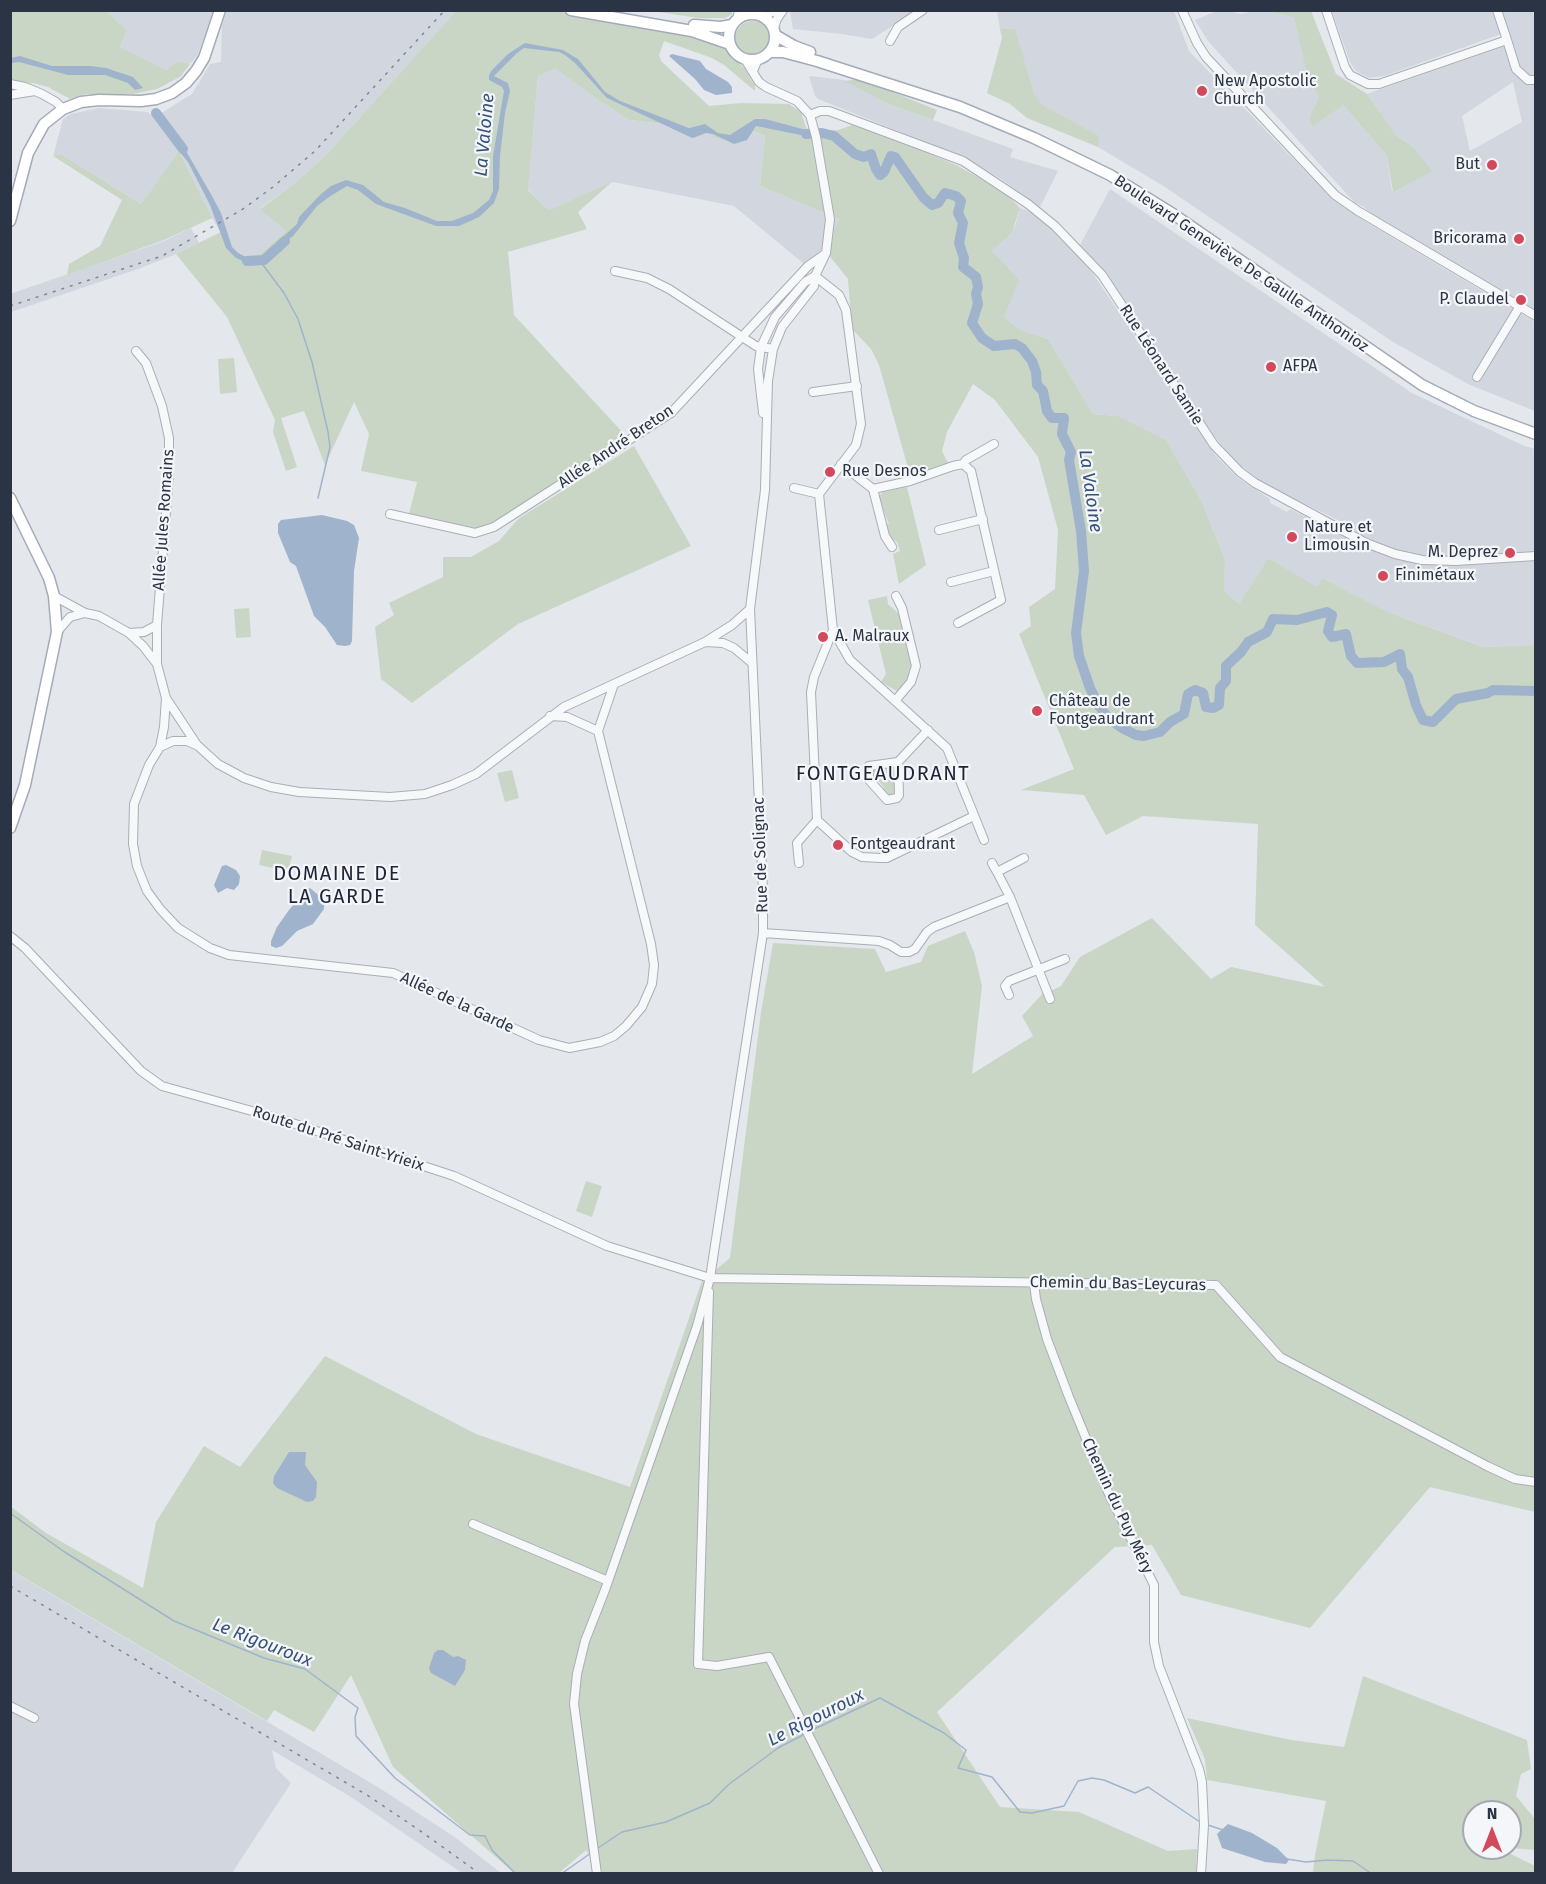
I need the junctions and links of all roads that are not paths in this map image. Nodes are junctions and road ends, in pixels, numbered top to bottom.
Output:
1 (220, 10) edge
2 (571, 10) edge
3 (607, 10) edge
4 (778, 10) edge
5 (783, 10) edge
6 (922, 10) edge
7 (1182, 10) edge
8 (1326, 10) edge
9 (1497, 10) edge
10 (756, 14) edge
11 (736, 18) edge
12 (775, 31) junction
13 (1507, 40) junction
14 (890, 41) dead end
15 (730, 44) junction
16 (770, 52) junction
17 (744, 58) junction
18 (758, 59) junction
19 (753, 71) junction
20 (1536, 80) edge
21 (10, 84) edge
22 (35, 91) junction
23 (10, 95) edge
24 (63, 109) junction
25 (810, 115) junction
26 (15, 182) edge
27 (10, 221) edge
28 (826, 253) junction
29 (615, 271) dead end
30 (815, 276) junction
31 (1520, 306) junction
32 (1536, 316) edge
33 (743, 336) junction
34 (761, 347) junction
35 (773, 349) junction
36 (136, 351) dead end
37 (1477, 377) dead end
38 (856, 386) junction
39 (813, 392) dead end
40 (1536, 428) edge
41 (766, 429) junction
42 (1536, 434) edge
43 (994, 444) dead end
44 (841, 464) junction
45 (963, 464) junction
46 (794, 488) dead end
47 (873, 489) junction
48 (819, 494) junction
49 (10, 498) edge
50 (390, 514) dead end
51 (982, 519) junction
52 (939, 530) dead end
53 (892, 547) dead end
54 (1536, 556) edge
55 (994, 571) junction
56 (951, 582) dead end
57 (54, 596) junction
58 (896, 596) dead end
59 (750, 609) junction
60 (85, 613) junction
61 (56, 614) junction
62 (70, 617) junction
63 (958, 622) dead end
64 (157, 625) junction
65 (833, 630) junction
66 (57, 632) junction
67 (129, 633) junction
68 (705, 642) junction
69 (752, 663) junction
70 (157, 664) junction
71 (614, 684) junction
72 (166, 698) junction
73 (895, 701) junction
74 (550, 716) junction
75 (928, 730) junction
76 (598, 731) junction
77 (197, 745) junction
78 (159, 747) junction
79 (898, 762) junction
80 (974, 816) junction
81 (817, 820) junction
82 (10, 828) edge
83 (984, 840) dead end
84 (1024, 858) dead end
85 (799, 863) dead end
86 (992, 863) dead end
87 (997, 872) junction
88 (1010, 897) junction
89 (763, 933) junction
90 (10, 936) edge
91 (1065, 959) dead end
92 (1038, 970) junction
93 (1009, 995) dead end
94 (1050, 999) dead end
95 (710, 1278) junction
96 (1034, 1282) junction
97 (1536, 1482) edge
98 (473, 1524) dead end
99 (608, 1581) junction
100 (10, 1706) edge
101 (34, 1718) dead end
102 (597, 1874) edge
103 (879, 1874) edge
104 (1201, 1874) edge

1 - 24 main road
2 - 15 main road
3 - 11 main road
4 - 10 street
5 - 12 street
6 - 14 street
7 - 31 street
8 - 13 street
9 - 13 street
10 - 11 main road
10 - 12 main road
11 - 15 main road
12 - 16 main road
12 - 40 main road, Boulevard Geneviève De Gaulle Anthonioz
13 - 20 street
15 - 17 main road
16 - 18 main road
16 - 42 main road, Boulevard Geneviève De Gaulle Anthonioz
17 - 18 main road
17 - 19 street
18 - 19 street
19 - 25 street
21 - 22 street
22 - 23 street
22 - 24 street
24 - 26 main road
25 - 28 street, Rue de Solignac
25 - 54 street, Rue Léonard Samie
26 - 27 main road
28 - 30 street, Rue de Solignac
28 - 33 street, Allée André Breton
29 - 33 street
30 - 34 street, Rue de Solignac
30 - 35 street, Rue de Solignac
30 - 38 street
31 - 32 street
31 - 37 street
33 - 34 street
33 - 50 street, Allée André Breton
34 - 35 street
34 - 41 street, Rue de Solignac
35 - 41 street, Rue de Solignac
36 - 64 street, Allée Jules Romains
38 - 39 street
38 - 44 street
41 - 59 street, Rue de Solignac
43 - 45 street
44 - 47 street
44 - 48 street
45 - 47 street
45 - 51 street
46 - 48 street
47 - 53 street
48 - 65 street
49 - 57 main road
51 - 52 street
51 - 55 street
55 - 56 street
55 - 63 street
57 - 60 street, Allée de la Garde
57 - 61 main road
58 - 73 street
59 - 68 street, Allée de la Garde
59 - 69 street, Rue de Solignac
60 - 62 street
60 - 67 street, Allée de la Garde
61 - 62 street
61 - 66 main road
62 - 66 street
64 - 67 street
64 - 70 street, Allée Jules Romains
65 - 73 street
65 - 81 street
66 - 82 main road
67 - 70 street, Allée de la Garde
68 - 69 street
68 - 71 street, Allée de la Garde
69 - 89 street, Rue de Solignac
70 - 72 street, Allée de la Garde
71 - 74 street, Allée de la Garde
71 - 76 street
72 - 77 street, Allée de la Garde
72 - 78 street, Allée de la Garde
73 - 75 street
74 - 76 street
74 - 77 street, Allée de la Garde
75 - 79 street
75 - 80 street
76 - 78 street, Allée de la Garde
77 - 78 street
79 - 79 street
80 - 81 street
80 - 83 street
81 - 85 street
84 - 87 street
86 - 87 street
87 - 88 street
88 - 89 street
88 - 92 street
89 - 95 street, Rue de Solignac
90 - 95 street, Route du Pré Saint-Yrieix
91 - 92 street
92 - 93 street
92 - 94 street
95 - 96 street, Chemin du Bas-Leycuras
95 - 99 street
95 - 103 street
96 - 97 street, Chemin du Bas-Leycuras
96 - 104 street, Chemin du Puy Méry
98 - 99 street
99 - 102 street
100 - 101 street

